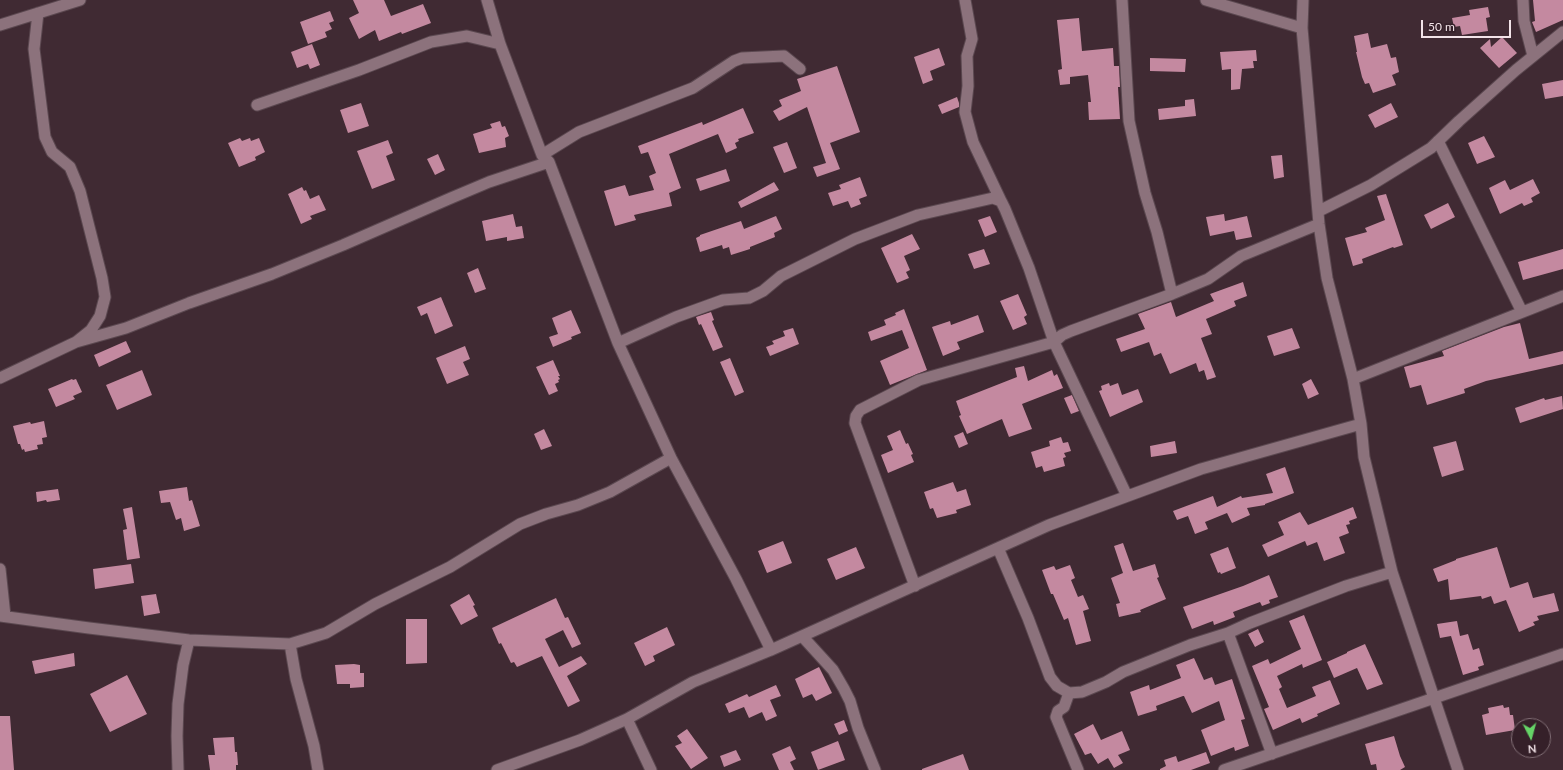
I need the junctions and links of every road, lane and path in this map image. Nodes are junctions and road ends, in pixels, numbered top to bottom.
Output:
1 (80, 0) edge
2 (487, 0) edge
3 (965, 0) edge
4 (1122, 0) edge
5 (1206, 0) edge
6 (1303, 0) edge
7 (1523, 0) edge
8 (38, 13) junction
9 (0, 25) edge
10 (1302, 28) junction
11 (1563, 32) edge
12 (500, 44) junction
13 (1533, 56) junction
14 (800, 68) dead end
15 (257, 106) dead end
16 (1438, 141) junction
17 (546, 158) junction
18 (1001, 201) junction
19 (1319, 211) junction
20 (1319, 224) junction
21 (1172, 294) junction
22 (1563, 296) edge
23 (1522, 312) junction
24 (76, 342) junction
25 (1054, 342) junction
26 (618, 343) junction
27 (0, 378) edge
28 (1353, 379) junction
29 (1361, 424) junction
30 (671, 458) junction
31 (1127, 496) junction
32 (998, 548) junction
33 (0, 569) edge
34 (1392, 572) junction
35 (915, 586) junction
36 (2, 616) edge
37 (1228, 633) junction
38 (802, 636) junction
39 (190, 640) junction
40 (290, 644) junction
41 (771, 650) junction
42 (1563, 654) edge
43 (1069, 693) junction
44 (1433, 697) junction
45 (627, 719) junction
46 (1272, 754) junction
47 (178, 770) edge
48 (318, 770) edge
49 (497, 770) edge
50 (651, 770) edge
51 (875, 770) edge
52 (1078, 770) edge
53 (1224, 770) edge
54 (1458, 770) edge

1 - 8 street
2 - 12 street
3 - 18 street
4 - 21 street
5 - 10 street
6 - 10 street
7 - 13 street
8 - 9 street
8 - 24 street
10 - 19 street
11 - 13 street
12 - 15 street
12 - 17 street
13 - 16 street
14 - 17 street
16 - 19 street
16 - 23 street
17 - 24 street
17 - 26 street
18 - 25 street
18 - 26 street
19 - 20 street
20 - 21 street
20 - 28 street
21 - 25 street
22 - 23 street
23 - 28 street
24 - 27 street
25 - 31 street
25 - 35 street
26 - 30 street
28 - 29 street
29 - 31 street
29 - 34 street
30 - 40 street
30 - 41 street
31 - 32 street
32 - 35 street
32 - 43 street
33 - 36 street
34 - 37 street
34 - 44 street
35 - 38 street
36 - 39 street
37 - 43 street
37 - 46 street
38 - 41 street
38 - 51 street
39 - 40 street
39 - 47 street
40 - 48 street
41 - 45 street
42 - 44 street
43 - 52 street
44 - 46 street
44 - 54 street
45 - 49 street
45 - 50 street
46 - 53 street

